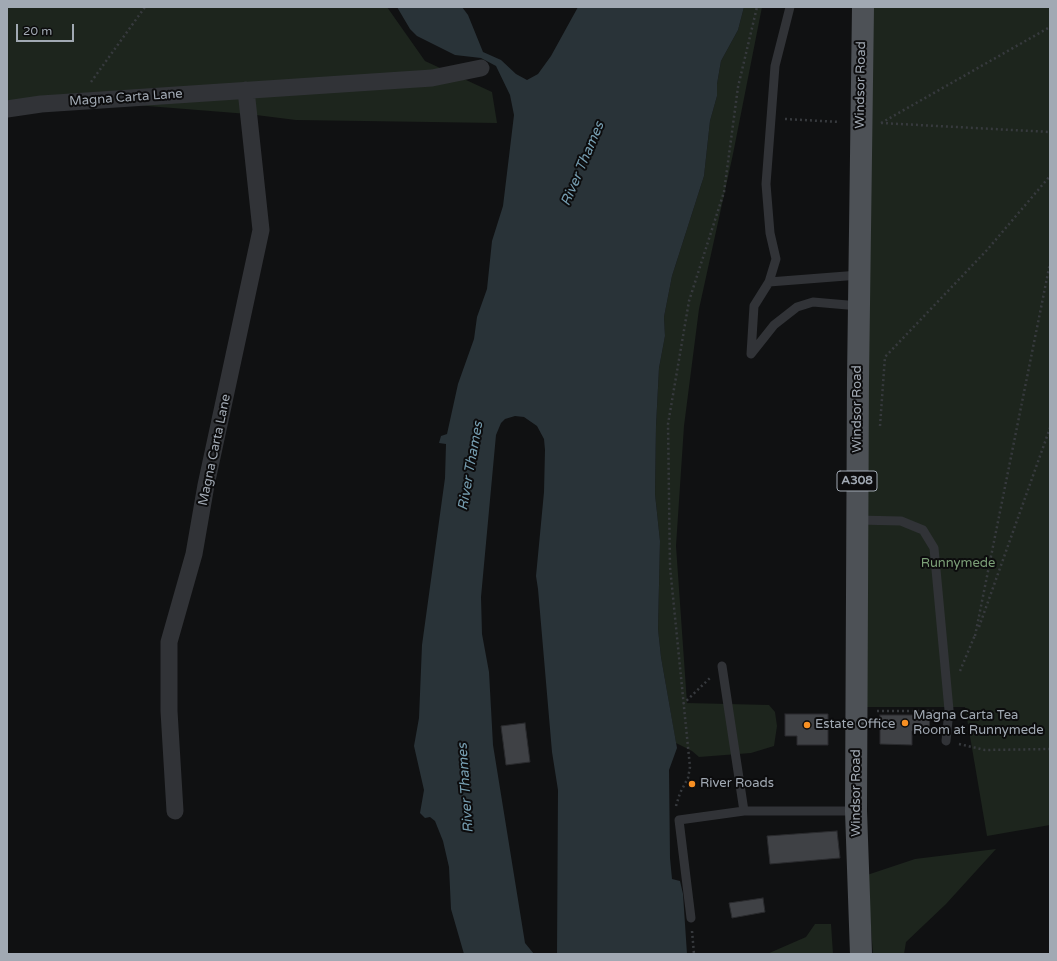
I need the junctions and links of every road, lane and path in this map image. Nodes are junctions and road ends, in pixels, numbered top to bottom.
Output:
1 (145, 7) edge
2 (756, 7) edge
3 (790, 7) edge
4 (863, 7) edge
5 (1050, 27) edge
6 (481, 68) dead end
7 (246, 90) junction
8 (77, 102) junction
9 (7, 109) edge
10 (771, 118) junction
11 (870, 123) junction
12 (1050, 132) edge
13 (1050, 176) edge
14 (1050, 263) edge
15 (859, 275) junction
16 (769, 282) junction
17 (859, 306) junction
18 (880, 427) dead end
19 (1050, 428) edge
20 (857, 520) junction
21 (975, 636) junction
22 (722, 666) joint
23 (960, 672) dead end
24 (683, 704) junction
25 (949, 710) junction
26 (857, 711) junction
27 (946, 741) joint
28 (1050, 749) edge
29 (175, 810) dead end
30 (744, 811) junction
31 (856, 811) junction
32 (679, 820) junction
33 (691, 918) joint
34 (694, 954) edge
35 (861, 954) edge

1 - 8 path
2 - 24 path
3 - 10 lane
4 - 11 main road, Windsor Road / A308
5 - 11 path
6 - 7 street, Magna Carta Lane
7 - 8 street, Magna Carta Lane
7 - 29 street, Magna Carta Lane
8 - 9 street, Magna Carta Lane
10 - 11 path
10 - 16 lane
11 - 12 path
11 - 15 main road, Windsor Road / A308
13 - 18 path
14 - 21 path
15 - 16 lane
15 - 17 main road, Windsor Road / A308
16 - 17 lane
17 - 20 main road, Windsor Road / A308
19 - 21 path
20 - 25 lane
20 - 26 main road, Windsor Road / A308
21 - 23 path
22 - 24 path
22 - 30 lane
24 - 32 path
25 - 26 path
25 - 27 lane
26 - 31 main road, Windsor Road / A308
27 - 28 path
30 - 31 lane
30 - 32 lane
31 - 35 main road, Windsor Road / A308
32 - 33 lane
33 - 34 path

